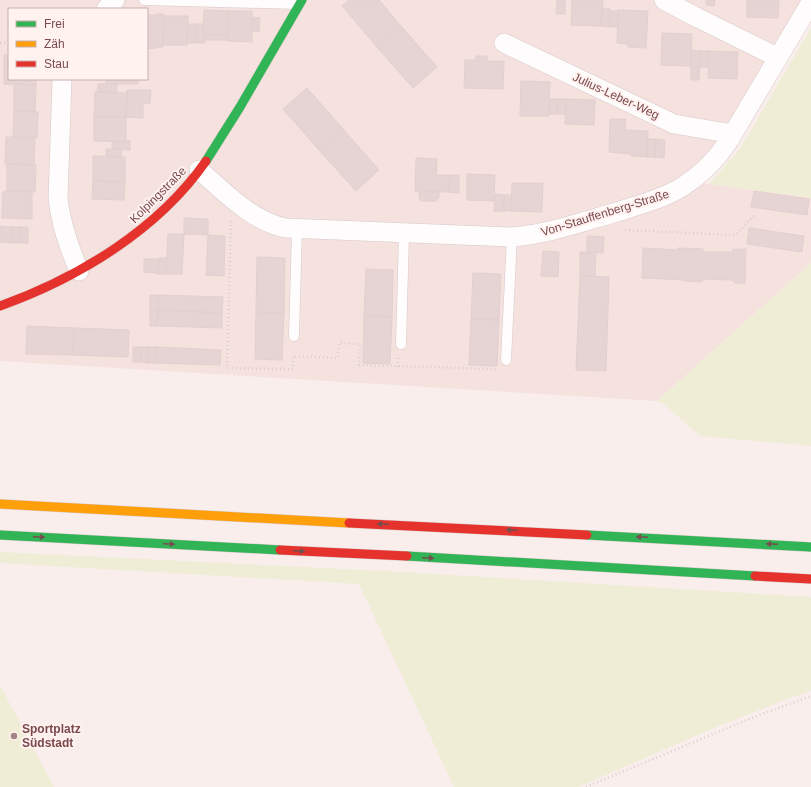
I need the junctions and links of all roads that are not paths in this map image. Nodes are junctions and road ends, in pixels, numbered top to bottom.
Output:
1 (115, 0) edge
2 (144, 0) edge
3 (664, 0) edge
4 (300, 2) edge
5 (811, 2) edge
6 (107, 8) edge
7 (504, 43) dead end
8 (777, 57) junction
9 (62, 80) edge
10 (733, 134) junction
11 (199, 170) junction
12 (297, 229) junction
13 (404, 234) junction
14 (512, 237) junction
15 (79, 271) junction
16 (0, 306) edge
17 (294, 336) dead end
18 (401, 344) dead end
19 (506, 360) road end
20 (0, 504) edge
21 (0, 535) edge
22 (811, 546) edge
23 (811, 579) edge

1 - 6 street
2 - 4 lane
3 - 8 street
4 - 11 main road, Kolpingstraße
5 - 8 street, Von-Stauffenberg-Straße
7 - 10 street, Julius-Leber-Weg
8 - 10 street, Von-Stauffenberg-Straße
9 - 15 street
10 - 14 street, Von-Stauffenberg-Straße
11 - 12 street, Von-Stauffenberg-Straße
11 - 15 main road, Kolpingstraße
12 - 13 street, Von-Stauffenberg-Straße
12 - 17 lane
13 - 14 street, Von-Stauffenberg-Straße
13 - 18 lane
14 - 19 lane
15 - 16 main road, Kolpingstraße
22 -> 20 main road
21 -> 23 main road

